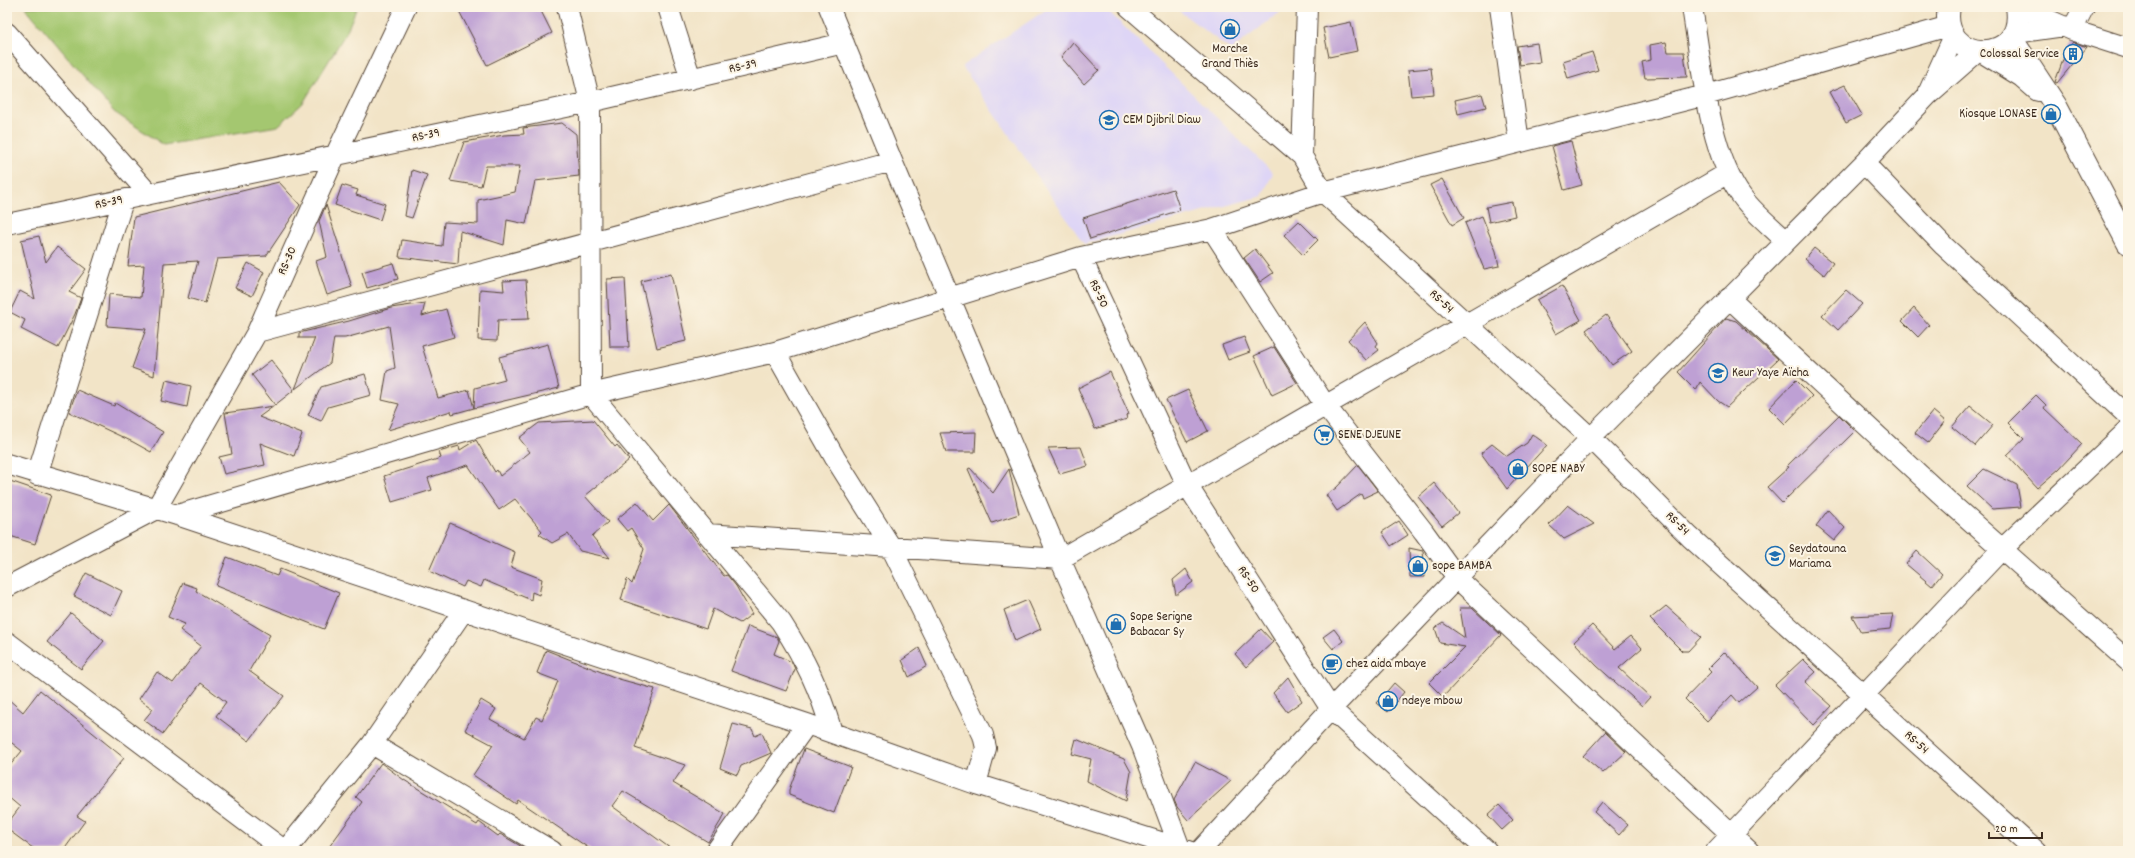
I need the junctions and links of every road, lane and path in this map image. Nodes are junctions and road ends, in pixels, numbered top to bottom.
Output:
1 (406, 7) edge
2 (567, 7) edge
3 (668, 7) edge
4 (829, 7) edge
5 (1129, 7) edge
6 (1307, 7) edge
7 (1500, 7) edge
8 (1692, 7) edge
9 (2018, 7) edge
10 (2084, 7) edge
11 (1948, 18) edge
12 (2068, 28) junction
13 (7, 33) edge
14 (2013, 36) junction
15 (844, 43) junction
16 (2128, 48) edge
17 (1980, 52) junction
18 (691, 79) junction
19 (1706, 95) junction
20 (1928, 95) junction
21 (590, 102) junction
22 (2056, 106) junction
23 (1519, 142) junction
24 (336, 154) junction
25 (1302, 156) junction
26 (892, 161) junction
27 (1864, 163) junction
28 (1728, 173) junction
29 (1323, 192) junction
30 (149, 194) junction
31 (123, 201) junction
32 (7, 224) edge
33 (1212, 229) junction
34 (1786, 241) junction
35 (591, 242) junction
36 (2128, 244) edge
37 (1081, 257) junction
38 (949, 297) junction
39 (1729, 298) junction
40 (1465, 325) junction
41 (257, 332) junction
42 (775, 352) junction
43 (591, 394) junction
44 (1325, 405) junction
45 (2128, 416) edge
46 (2128, 430) edge
47 (1591, 438) junction
48 (7, 464) edge
49 (37, 475) junction
50 (1187, 485) junction
51 (156, 509) junction
52 (177, 515) junction
53 (707, 534) junction
54 (891, 547) junction
55 (2001, 550) junction
56 (1060, 559) junction
57 (1458, 579) junction
58 (7, 587) edge
59 (464, 610) junction
60 (7, 642) edge
61 (2128, 661) edge
62 (1864, 695) junction
63 (1331, 709) junction
64 (807, 724) junction
65 (832, 732) junction
66 (372, 744) junction
67 (976, 784) junction
68 (1732, 835) junction
69 (1149, 845) edge
70 (1188, 850) edge
71 (285, 851) edge
72 (552, 851) edge
73 (716, 851) edge
74 (1487, 851) edge
75 (1716, 851) edge
76 (1749, 851) edge
77 (2036, 851) edge

1 - 24 street, RS-30
2 - 21 street
3 - 18 street
4 - 15 street
5 - 25 street
6 - 25 street
7 - 23 street
8 - 19 street
9 - 12 street
9 - 14 main road
10 - 12 street
11 - 17 main road
11 - 19 street
11 - 20 street
12 - 14 street
12 - 16 street
13 - 30 street
14 - 17 main road
14 - 22 main road
15 - 18 street, RS-39
15 - 26 street
17 - 20 street
17 - 22 main road
18 - 21 street, RS-39
19 - 23 street
19 - 28 street
20 - 27 street
21 - 24 street, RS-39
21 - 35 street
22 - 36 main road
23 - 29 street
24 - 30 street, RS-39
24 - 41 street, RS-30
25 - 29 street, RS-54
26 - 35 street
26 - 38 street
27 - 34 street
27 - 45 street
28 - 34 street
28 - 40 street
29 - 33 street
29 - 40 street, RS-54
30 - 31 street, RS-39
31 - 32 street, RS-39
31 - 49 street
33 - 37 street
33 - 44 street
34 - 39 street
35 - 41 street
35 - 43 street
37 - 38 street
37 - 50 street, RS-50
38 - 42 street
38 - 56 street
39 - 47 street
39 - 55 street
40 - 44 street
40 - 47 street, RS-54
41 - 51 street, RS-30
42 - 43 street
42 - 54 street
43 - 52 street
43 - 53 street
44 - 50 street
44 - 57 street
46 - 55 street
47 - 57 street
47 - 62 street, RS-54
48 - 49 street
49 - 51 street
50 - 56 street
50 - 63 street, RS-50
51 - 52 street
51 - 58 street
52 - 59 street
53 - 54 street
53 - 65 street
54 - 56 street
54 - 67 street
55 - 61 street
55 - 62 street
56 - 70 street
57 - 63 street
57 - 68 street
59 - 64 street
59 - 66 street
60 - 71 street
62 - 68 street
62 - 77 street, RS-54
63 - 70 street
63 - 74 street, RS-50
64 - 65 street
64 - 73 street
65 - 67 street
66 - 71 street
66 - 72 street
67 - 69 street
68 - 75 street
68 - 76 street
69 - 70 street

